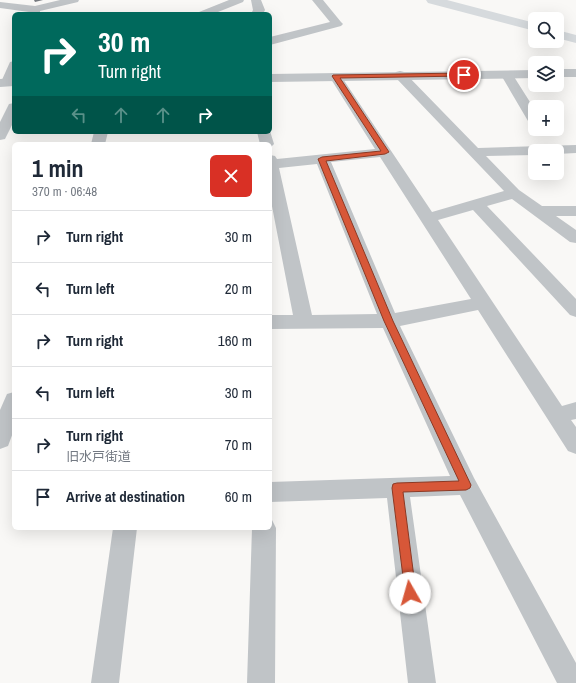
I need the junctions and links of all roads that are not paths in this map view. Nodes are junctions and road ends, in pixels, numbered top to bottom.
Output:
1 (74, 0) edge
2 (239, 0) edge
3 (256, 0) edge
4 (317, 0) edge
5 (432, 0) edge
6 (0, 5) edge
7 (35, 12) edge
8 (208, 12) edge
9 (258, 12) edge
10 (528, 26) edge
11 (564, 36) edge
12 (576, 39) edge
13 (272, 40) edge
14 (12, 70) edge
15 (576, 73) edge
16 (528, 74) edge
17 (564, 74) edge
18 (507, 75) junction
19 (335, 76) junction
20 (400, 76) junction
21 (272, 78) edge
22 (7, 82) edge
23 (12, 110) edge
24 (528, 110) edge
25 (0, 136) edge
26 (576, 149) edge
27 (564, 150) edge
28 (528, 151) edge
29 (385, 152) junction
30 (474, 152) junction
31 (322, 159) junction
32 (272, 161) edge
33 (272, 170) edge
34 (514, 193) junction
35 (476, 204) junction
36 (539, 211) junction
37 (576, 211) edge
38 (428, 218) junction
39 (576, 238) edge
40 (482, 303) junction
41 (576, 310) edge
42 (389, 321) junction
43 (272, 322) edge
44 (304, 322) junction
45 (12, 406) edge
46 (567, 413) edge
47 (1, 436) edge
48 (576, 444) edge
49 (466, 485) junction
50 (397, 488) junction
51 (272, 492) edge
52 (125, 530) edge
53 (264, 530) edge
54 (105, 683) edge
55 (261, 683) edge
56 (422, 683) edge
57 (572, 683) edge

1 - 7 street
2 - 8 street
3 - 9 street
4 - 13 street
5 - 10 main road
6 - 7 street
11 - 12 main road
14 - 22 street
15 - 17 street
16 - 18 street
18 - 20 street
18 - 24 street
19 - 20 street
19 - 21 street
19 - 29 street
20 - 30 street
23 - 25 street
26 - 27 street
28 - 30 street
29 - 31 street
29 - 38 street
30 - 34 street
31 - 32 street
31 - 42 street
33 - 44 street
34 - 35 street
34 - 36 street
35 - 38 street
35 - 41 street
36 - 37 street
36 - 39 street
38 - 40 street
40 - 42 street
40 - 46 street
42 - 44 street
42 - 49 street
43 - 44 street
45 - 47 street
46 - 48 street
49 - 50 street
49 - 57 street
50 - 51 street
50 - 56 street
52 - 54 street
53 - 55 street

